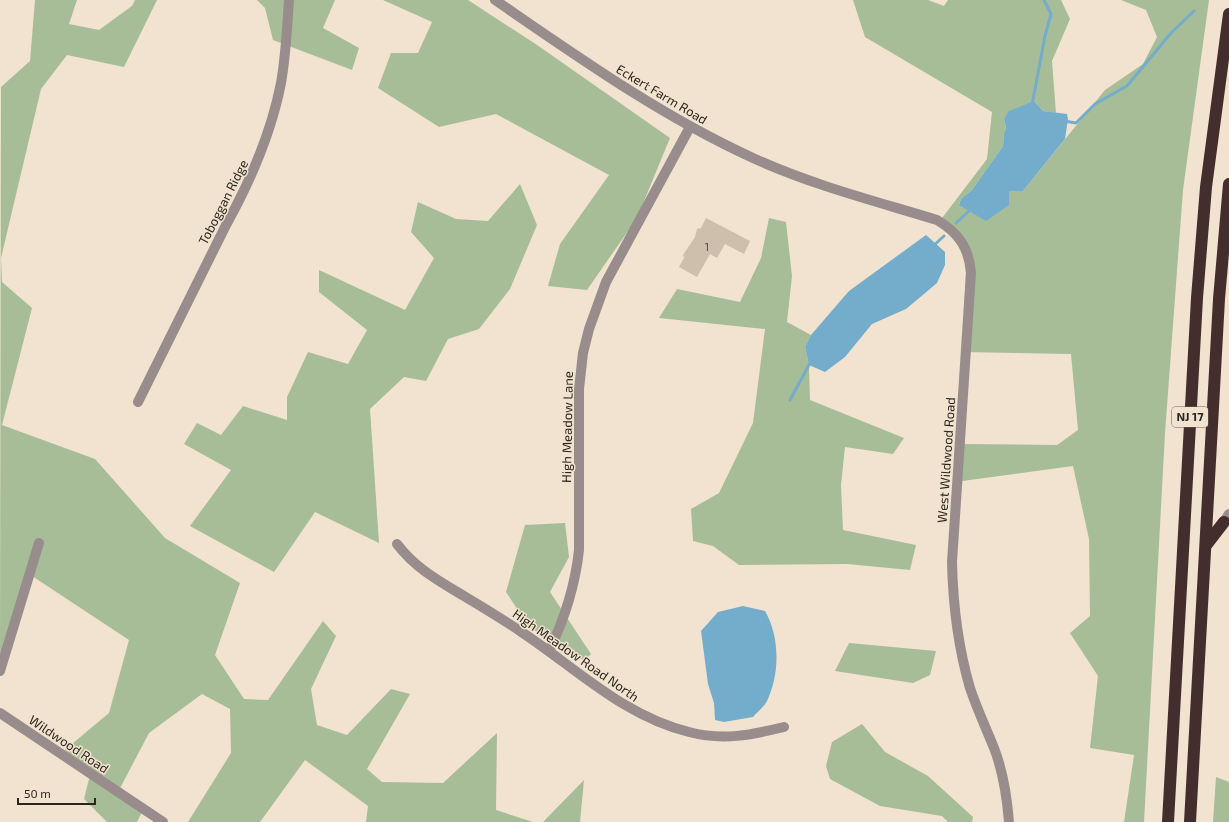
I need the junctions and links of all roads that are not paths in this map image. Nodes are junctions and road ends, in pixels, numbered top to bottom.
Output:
1 (289, 0) edge
2 (495, 0) edge
3 (1229, 14) edge
4 (690, 127) junction
5 (1229, 184) edge
6 (828, 187) joint
7 (1224, 249) junction
8 (1229, 260) edge
9 (138, 402) dead end
10 (1227, 518) edge
11 (39, 543) dead end
12 (397, 544) dead end
13 (1207, 544) junction
14 (549, 651) junction
15 (0, 671) edge
16 (0, 713) edge
17 (784, 726) dead end
18 (163, 822) edge
19 (1009, 822) edge
20 (1168, 822) edge
21 (1190, 822) edge

1 - 9 street, Toboggan Ridge
2 - 4 street, Eckert Farm Road
3 - 20 highway, NJ 17
4 - 6 street, Eckert Farm Road
4 - 14 street, High Meadow Lane
5 - 7 highway, NJ 17
6 - 19 street, West Wildwood Road
7 - 8 highway
7 - 13 highway, NJ 17
10 - 13 highway
11 - 15 street
12 - 14 street, High Meadow Road North
13 - 21 highway, NJ 17
14 - 17 street, High Meadow Road North
16 - 18 street, Wildwood Road

